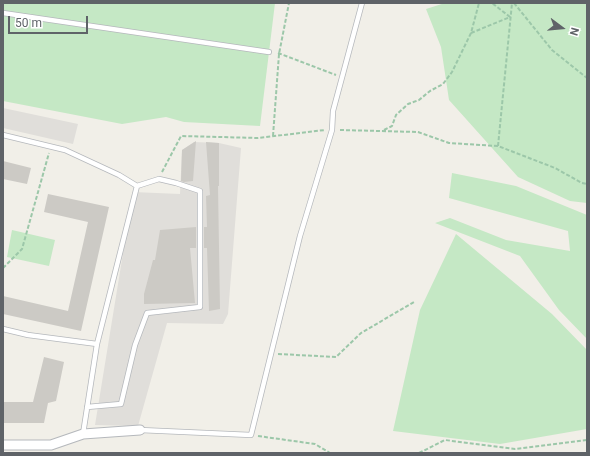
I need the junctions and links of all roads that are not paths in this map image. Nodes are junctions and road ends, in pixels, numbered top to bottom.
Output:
1 (362, 3) edge
2 (3, 13) edge
3 (269, 52) road end
4 (3, 135) edge
5 (137, 186) junction
6 (3, 329) edge
7 (97, 344) junction
8 (87, 407) junction
9 (140, 430) joint
10 (83, 434) junction
11 (3, 445) edge

1 - 9 lane
2 - 3 lane
4 - 5 lane
5 - 7 lane
5 - 8 lane
6 - 7 lane
7 - 8 lane
8 - 10 lane
9 - 10 street
10 - 11 street

